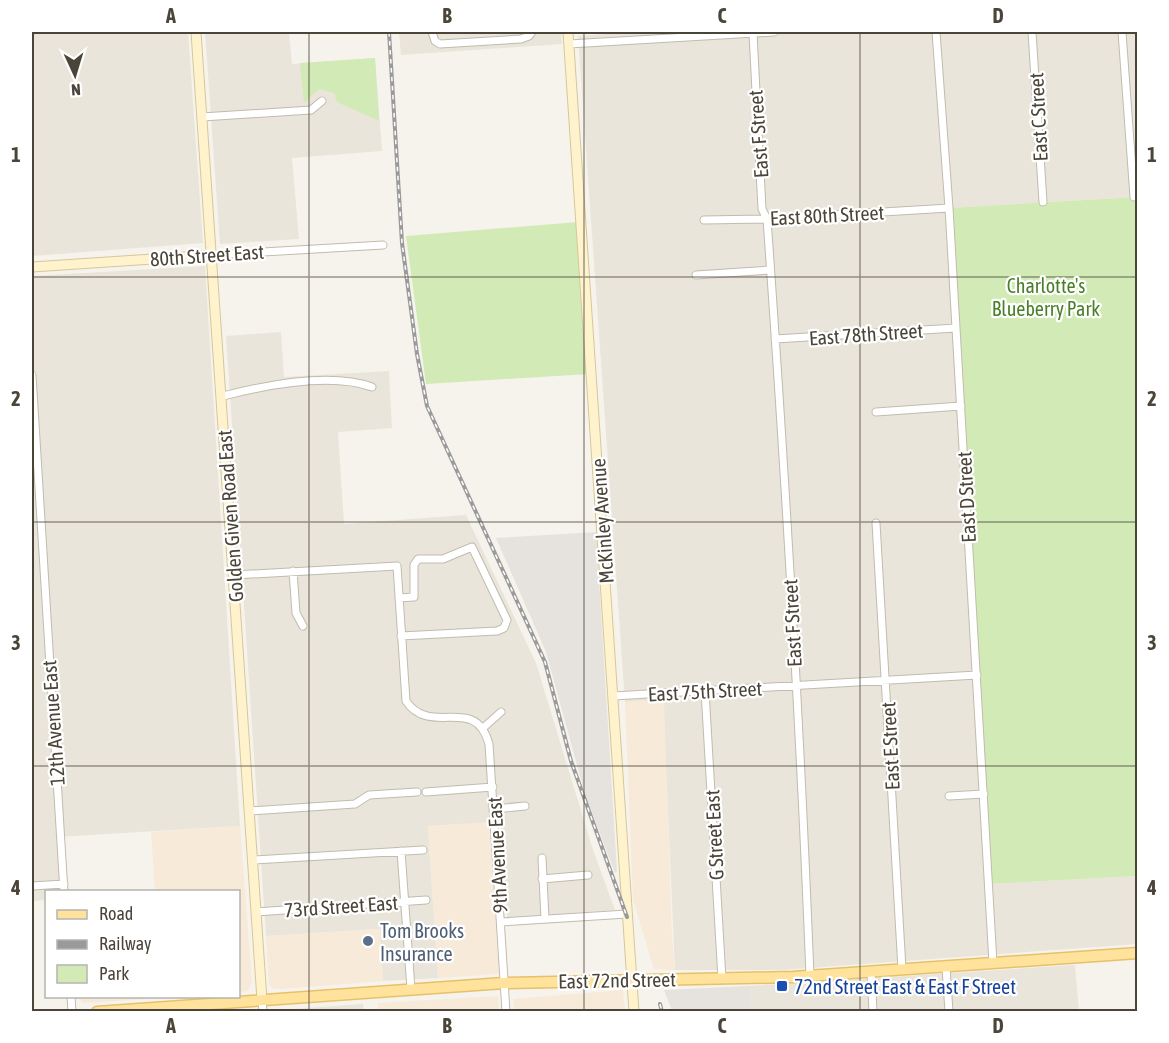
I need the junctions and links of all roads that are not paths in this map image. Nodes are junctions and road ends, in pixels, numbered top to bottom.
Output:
1 (196, 32) edge
2 (432, 32) edge
3 (568, 32) edge
4 (774, 32) edge
5 (936, 32) edge
6 (1032, 32) edge
7 (1122, 32) edge
8 (753, 33) edge
9 (531, 34) edge
10 (695, 34) edge
11 (569, 44) junction
12 (322, 101) dead end
13 (202, 117) junction
14 (1134, 197) dead end
15 (1043, 202) dead end
16 (950, 208) junction
17 (766, 219) junction
18 (704, 220) dead end
19 (383, 245) dead end
20 (213, 255) junction
21 (32, 267) edge
22 (770, 270) junction
23 (696, 275) dead end
24 (957, 328) junction
25 (775, 339) junction
26 (32, 375) edge
27 (372, 387) dead end
28 (223, 396) junction
29 (961, 406) junction
30 (876, 412) dead end
31 (876, 523) dead end
32 (293, 571) junction
33 (234, 575) junction
34 (399, 598) junction
35 (303, 626) dead end
36 (401, 636) junction
37 (977, 675) junction
38 (886, 680) junction
39 (796, 686) junction
40 (705, 690) junction
41 (613, 696) junction
42 (501, 712) dead end
43 (483, 728) junction
44 (493, 787) junction
45 (417, 792) dead end
46 (426, 792) dead end
47 (984, 794) junction
48 (949, 796) dead end
49 (525, 806) dead end
50 (494, 809) junction
51 (249, 811) junction
52 (423, 850) dead end
53 (401, 851) junction
54 (542, 858) dead end
55 (252, 860) junction
56 (588, 875) dead end
57 (542, 879) junction
58 (32, 886) edge
59 (64, 888) edge
60 (426, 900) dead end
61 (404, 902) junction
62 (256, 912) junction
63 (627, 914) junction
64 (545, 919) junction
65 (501, 922) junction
66 (1137, 953) edge
67 (993, 963) junction
68 (946, 967) junction
69 (902, 969) junction
70 (871, 972) junction
71 (810, 976) junction
72 (632, 979) junction
73 (722, 979) junction
74 (504, 983) junction
75 (411, 989) junction
76 (262, 1000) junction
77 (97, 1011) edge
78 (116, 1011) edge
79 (263, 1011) edge
80 (506, 1011) edge
81 (634, 1011) edge
82 (873, 1011) edge
83 (949, 1011) edge

1 - 13 street, Golden Given Road East
2 - 9 street
3 - 11 street, McKinley Avenue
4 - 8 street
5 - 16 street, East D Street
6 - 15 street, East C Street
7 - 14 street
8 - 10 street
8 - 17 street, East F Street
10 - 11 street
11 - 41 street, McKinley Avenue
12 - 13 street
13 - 20 street, Golden Given Road East
16 - 17 street, East 80th Street
16 - 24 street, East D Street
17 - 18 street, East 80th Street
17 - 22 street, East F Street
19 - 20 street, 80th Street East
20 - 21 street, 80th Street East
20 - 28 street, Golden Given Road East
22 - 23 street
22 - 25 street, East F Street
24 - 25 street, East 78th Street
24 - 29 street, East D Street
25 - 39 street, East F Street
26 - 59 street, 12th Avenue East
27 - 28 street
28 - 33 street, Golden Given Road East
29 - 30 street
29 - 37 street, East D Street
31 - 38 street, East E Street
32 - 33 street
32 - 34 street
32 - 35 street
33 - 51 street, Golden Given Road East
34 - 36 street
34 - 36 street
36 - 43 street
37 - 38 street, East 75th Street
37 - 47 street, East D Street
38 - 39 street, East 75th Street
38 - 69 street, East E Street
39 - 40 street, East 75th Street
39 - 71 street, East F Street
40 - 41 street, East 75th Street
40 - 73 street, G Street East
41 - 63 street, McKinley Avenue
42 - 43 street
43 - 44 street, 9th Avenue East
44 - 46 street
44 - 50 street, 9th Avenue East
45 - 51 street
47 - 48 street
47 - 67 street, East D Street
49 - 50 street
50 - 65 street, 9th Avenue East
51 - 55 street, Golden Given Road East
52 - 53 street
53 - 55 street
53 - 61 street
54 - 57 street
55 - 62 street, Golden Given Road East
56 - 57 street
57 - 64 street
58 - 59 street
60 - 61 street, 73rd Street East
61 - 62 street, 73rd Street East
61 - 75 street
62 - 76 street, Golden Given Road East
63 - 64 street
63 - 72 street, McKinley Avenue
64 - 65 street
65 - 74 street, 9th Avenue East
66 - 67 main road, East 72nd Street
67 - 68 main road, East 72nd Street
68 - 69 main road, East 72nd Street
68 - 83 street
69 - 70 main road, East 72nd Street
70 - 71 main road, East 72nd Street
70 - 82 street
71 - 73 main road, East 72nd Street
72 - 73 main road, East 72nd Street
72 - 74 main road, East 72nd Street
72 - 81 street, McKinley Avenue
74 - 75 main road, East 72nd Street
74 - 80 street, 9th Avenue East
75 - 76 main road, East 72nd Street
76 - 78 main road, East 72nd Street
76 - 79 street
77 - 78 main road, East 72nd Street

